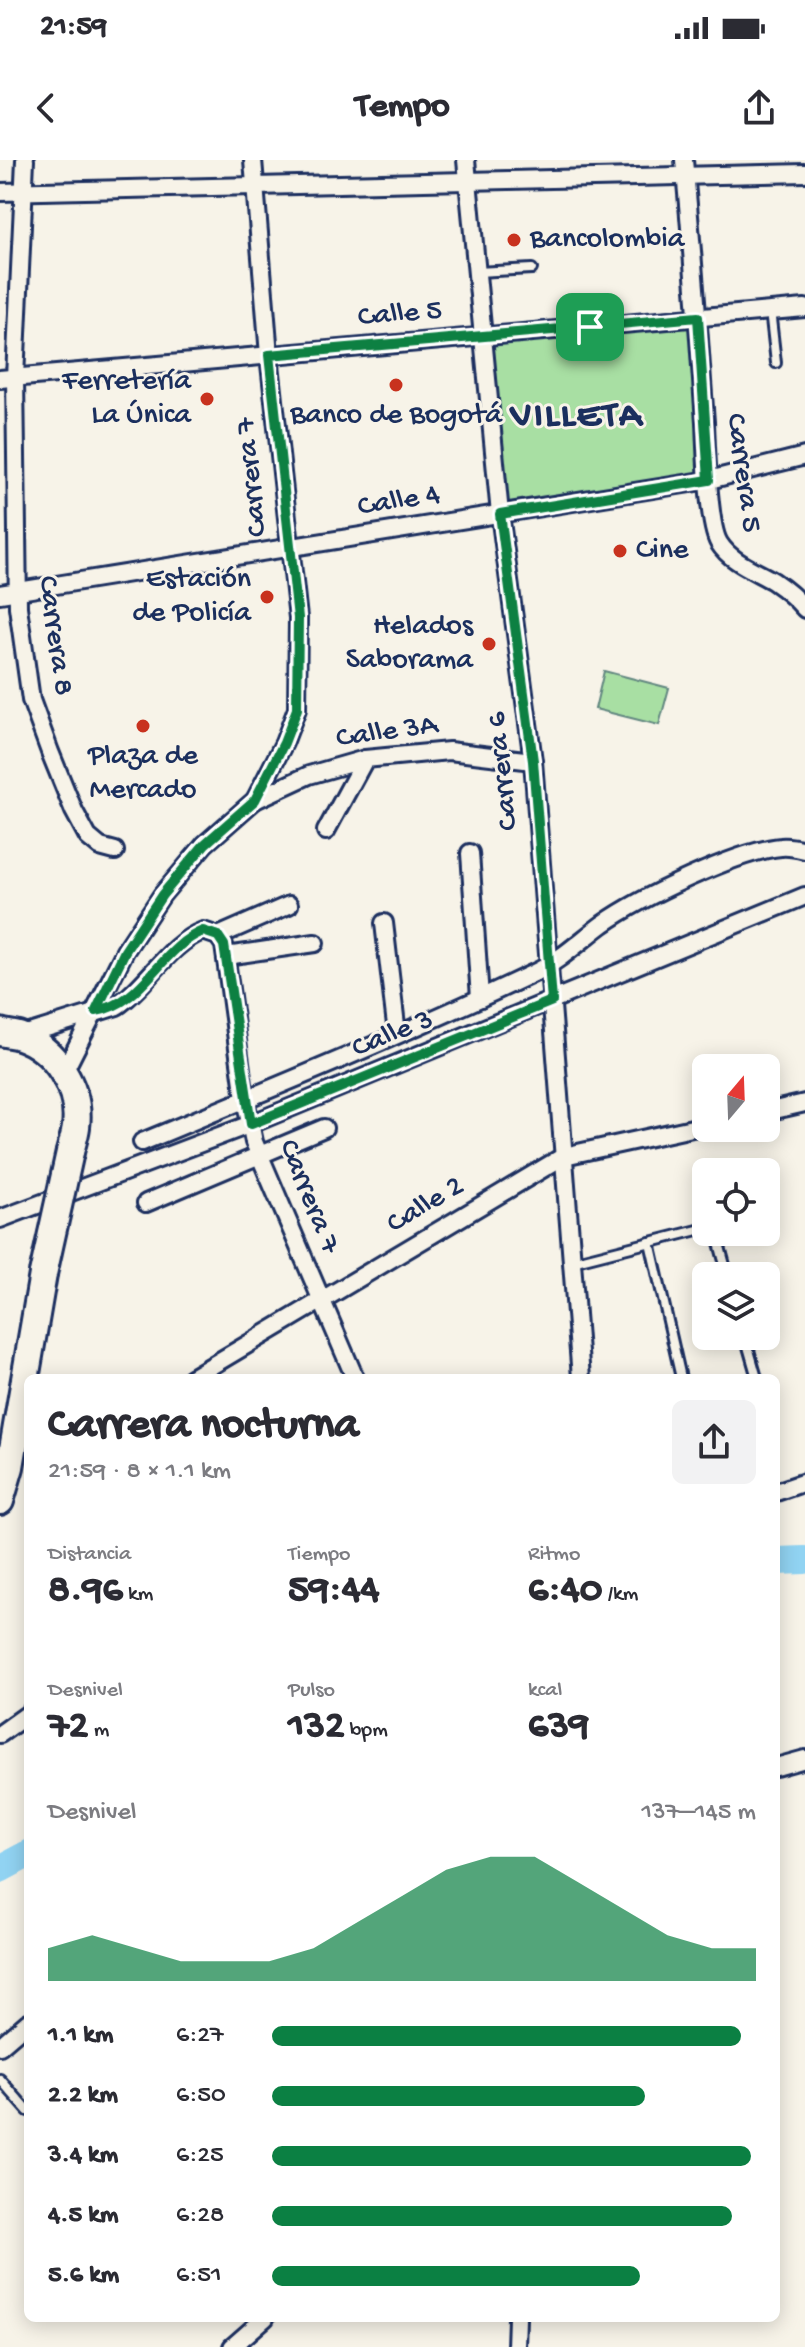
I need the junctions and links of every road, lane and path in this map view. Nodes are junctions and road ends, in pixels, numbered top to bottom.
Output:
1 (25, 160) edge
2 (253, 160) edge
3 (466, 160) edge
4 (685, 168) edge
5 (805, 173) edge
6 (468, 181) junction
7 (255, 186) junction
8 (0, 192) edge
9 (23, 192) junction
10 (532, 269) dead end
11 (476, 272) junction
12 (805, 308) edge
13 (770, 310) junction
14 (698, 317) junction
15 (482, 336) junction
16 (269, 355) junction
17 (776, 363) dead end
18 (8, 379) edge
19 (805, 456) edge
20 (709, 480) junction
21 (500, 514) junction
22 (289, 548) junction
23 (8, 593) edge
24 (805, 609) edge
25 (365, 759) junction
26 (533, 761) junction
27 (255, 800) junction
28 (326, 831) dead end
29 (805, 850) edge
30 (115, 851) dead end
31 (470, 853) dead end
32 (805, 896) edge
33 (289, 905) dead end
34 (384, 923) dead end
35 (218, 936) junction
36 (315, 943) dead end
37 (226, 956) junction
38 (549, 966) junction
39 (480, 998) junction
40 (552, 1001) junction
41 (96, 1011) junction
42 (10, 1034) edge
43 (397, 1034) junction
44 (64, 1072) junction
45 (245, 1099) junction
46 (805, 1103) edge
47 (780, 1109) edge
48 (251, 1124) junction
49 (324, 1128) dead end
50 (692, 1128) edge
51 (142, 1142) dead end
52 (258, 1156) junction
53 (564, 1156) junction
54 (146, 1203) dead end
55 (0, 1219) edge
56 (692, 1232) edge
57 (650, 1242) junction
58 (572, 1262) junction
59 (321, 1301) junction
60 (749, 1350) edge
61 (31, 1374) edge
62 (198, 1374) edge
63 (353, 1374) edge
64 (581, 1374) edge
65 (680, 1374) edge
66 (756, 1374) edge
67 (24, 1427) edge
68 (19, 1467) edge
69 (805, 1482) edge
70 (780, 1491) edge
71 (0, 1501) edge
72 (24, 1717) edge
73 (0, 1734) edge
74 (805, 1759) edge
75 (780, 1766) edge
76 (24, 2025) edge
77 (0, 2046) edge
78 (0, 2079) edge
79 (24, 2106) edge
80 (260, 2322) edge
81 (517, 2322) edge
82 (232, 2347) edge
83 (516, 2347) edge

1 - 9 street, Carrera 8
2 - 7 street, Carrera 7
3 - 6 street, Carrera 6
4 - 5 street
4 - 6 street
4 - 14 street, Carrera 5
6 - 7 street
6 - 11 street, Carrera 6
7 - 9 street
7 - 16 street, Carrera 7
8 - 9 street
9 - 18 street, Carrera 8
10 - 11 lane
11 - 15 street, Carrera 6
12 - 13 street, Calle 5
13 - 14 street, Calle 5
13 - 17 lane
14 - 15 street, Calle 5
14 - 20 street, Carrera 5
15 - 16 street, Calle 5
15 - 21 street, Carrera 6
16 - 18 street, Calle 5
16 - 22 street, Carrera 7
18 - 23 street, Carrera 8
19 - 20 street, Calle 4
20 - 21 street, Calle 4
20 - 24 street, Carrera 5
21 - 22 street, Calle 4
21 - 26 street, Carrera 6
22 - 23 street, Calle 4
22 - 27 street, Carrera 7
23 - 30 street, Carrera 8
25 - 26 street, Calle 3A
25 - 27 street, Calle 3A
25 - 28 street
26 - 38 street, Carrera 6
27 - 41 street, Carrera 7
29 - 38 street, Calle 3
31 - 39 street
32 - 40 street, Calle 3
33 - 35 street
34 - 43 street
35 - 37 street, Carrera 7
35 - 41 street
36 - 37 street
37 - 45 street, Carrera 7
38 - 39 street, Calle 3
38 - 40 street, Carrera 6
39 - 43 street, Calle 3
40 - 48 street, Calle 3
40 - 53 street, Carrera 6
41 - 42 street
41 - 44 street, Carrera 7
42 - 44 main road
43 - 45 street, Calle 3
44 - 61 main road, bridge
45 - 48 street, Carrera 7
45 - 51 street, Calle 3
46 - 47 street
48 - 52 street, Carrera 7
48 - 55 street, Calle 3
49 - 52 street
50 - 53 street, Calle 2
52 - 54 street
52 - 59 street, Carrera 7
53 - 58 street, Carrera 6
53 - 59 street, Calle 2
56 - 57 lane
57 - 58 lane
57 - 65 lane
58 - 64 street, Carrera 6
59 - 62 street, Calle 2
59 - 63 street, Carrera 7
60 - 66 lane
67 - 68 main road, bridge
68 - 71 main road
69 - 70 street
72 - 73 street
74 - 75 street
76 - 77 street
78 - 79 lane
80 - 82 street
81 - 83 street

